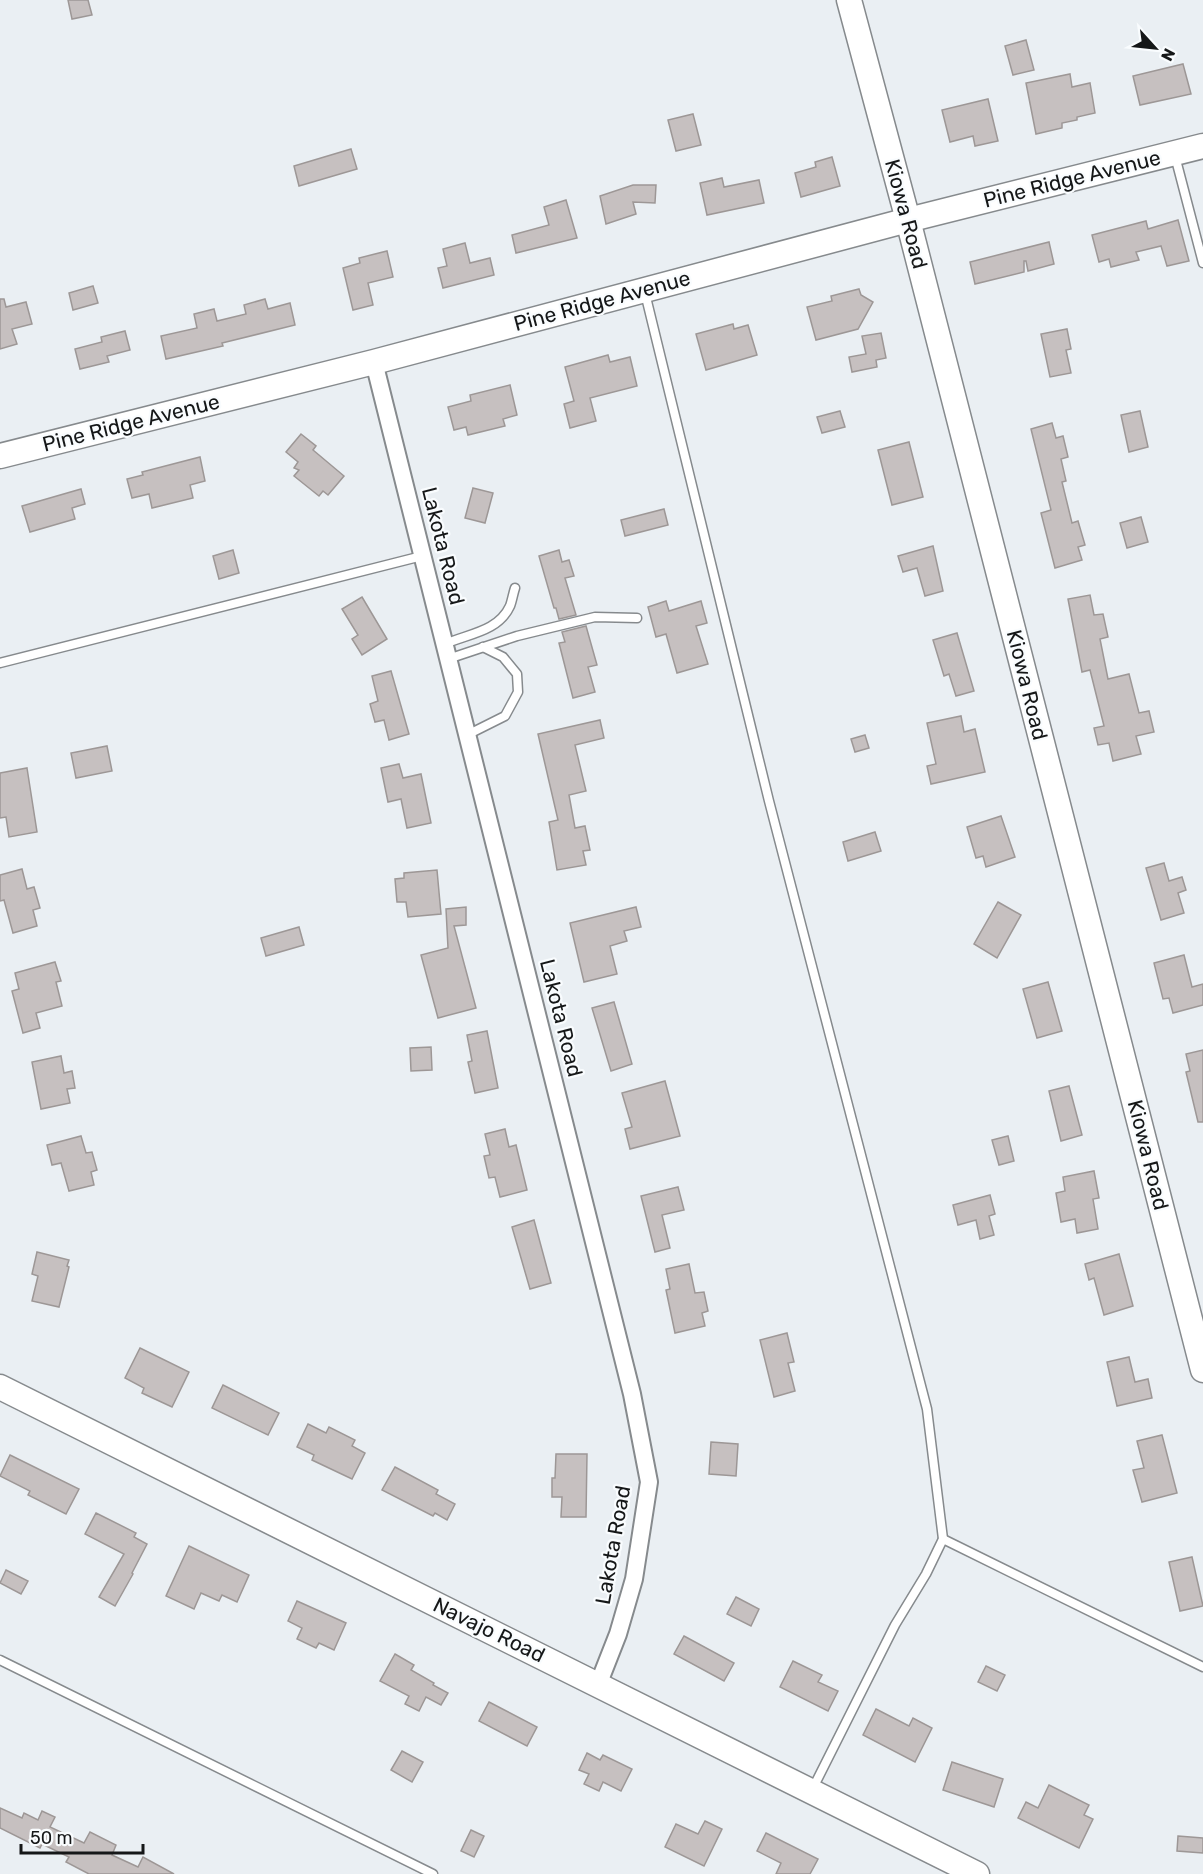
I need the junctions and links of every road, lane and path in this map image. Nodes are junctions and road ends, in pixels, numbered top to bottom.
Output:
1 (849, 0) edge
2 (1203, 146) edge
3 (1174, 153) junction
4 (908, 220) junction
5 (1203, 263) edge
6 (645, 290) junction
7 (374, 362) junction
8 (0, 456) edge
9 (422, 556) junction
10 (515, 588) dead end
11 (636, 618) dead end
12 (483, 647) junction
13 (446, 652) junction
14 (0, 663) edge
15 (467, 735) junction
16 (1203, 1370) edge
17 (0, 1387) edge
18 (943, 1539) junction
19 (0, 1660) edge
20 (1203, 1667) edge
21 (598, 1685) junction
22 (812, 1792) junction
23 (433, 1874) edge
24 (977, 1874) edge

1 - 4 street, Kiowa Road
2 - 3 street, Pine Ridge Avenue
3 - 4 street, Pine Ridge Avenue
3 - 5 lane
4 - 6 street, Pine Ridge Avenue
4 - 16 street, Kiowa Road
6 - 7 street, Pine Ridge Avenue
6 - 18 lane
7 - 8 street, Pine Ridge Avenue
7 - 9 street, Lakota Road
9 - 13 street, Lakota Road
9 - 14 lane
10 - 13 lane
11 - 12 lane
12 - 13 lane
12 - 15 lane
13 - 15 street, Lakota Road
15 - 21 street, Lakota Road
17 - 21 street, Navajo Road
18 - 20 lane
18 - 22 lane
19 - 23 lane
21 - 22 street, Navajo Road
22 - 24 street, Navajo Road

